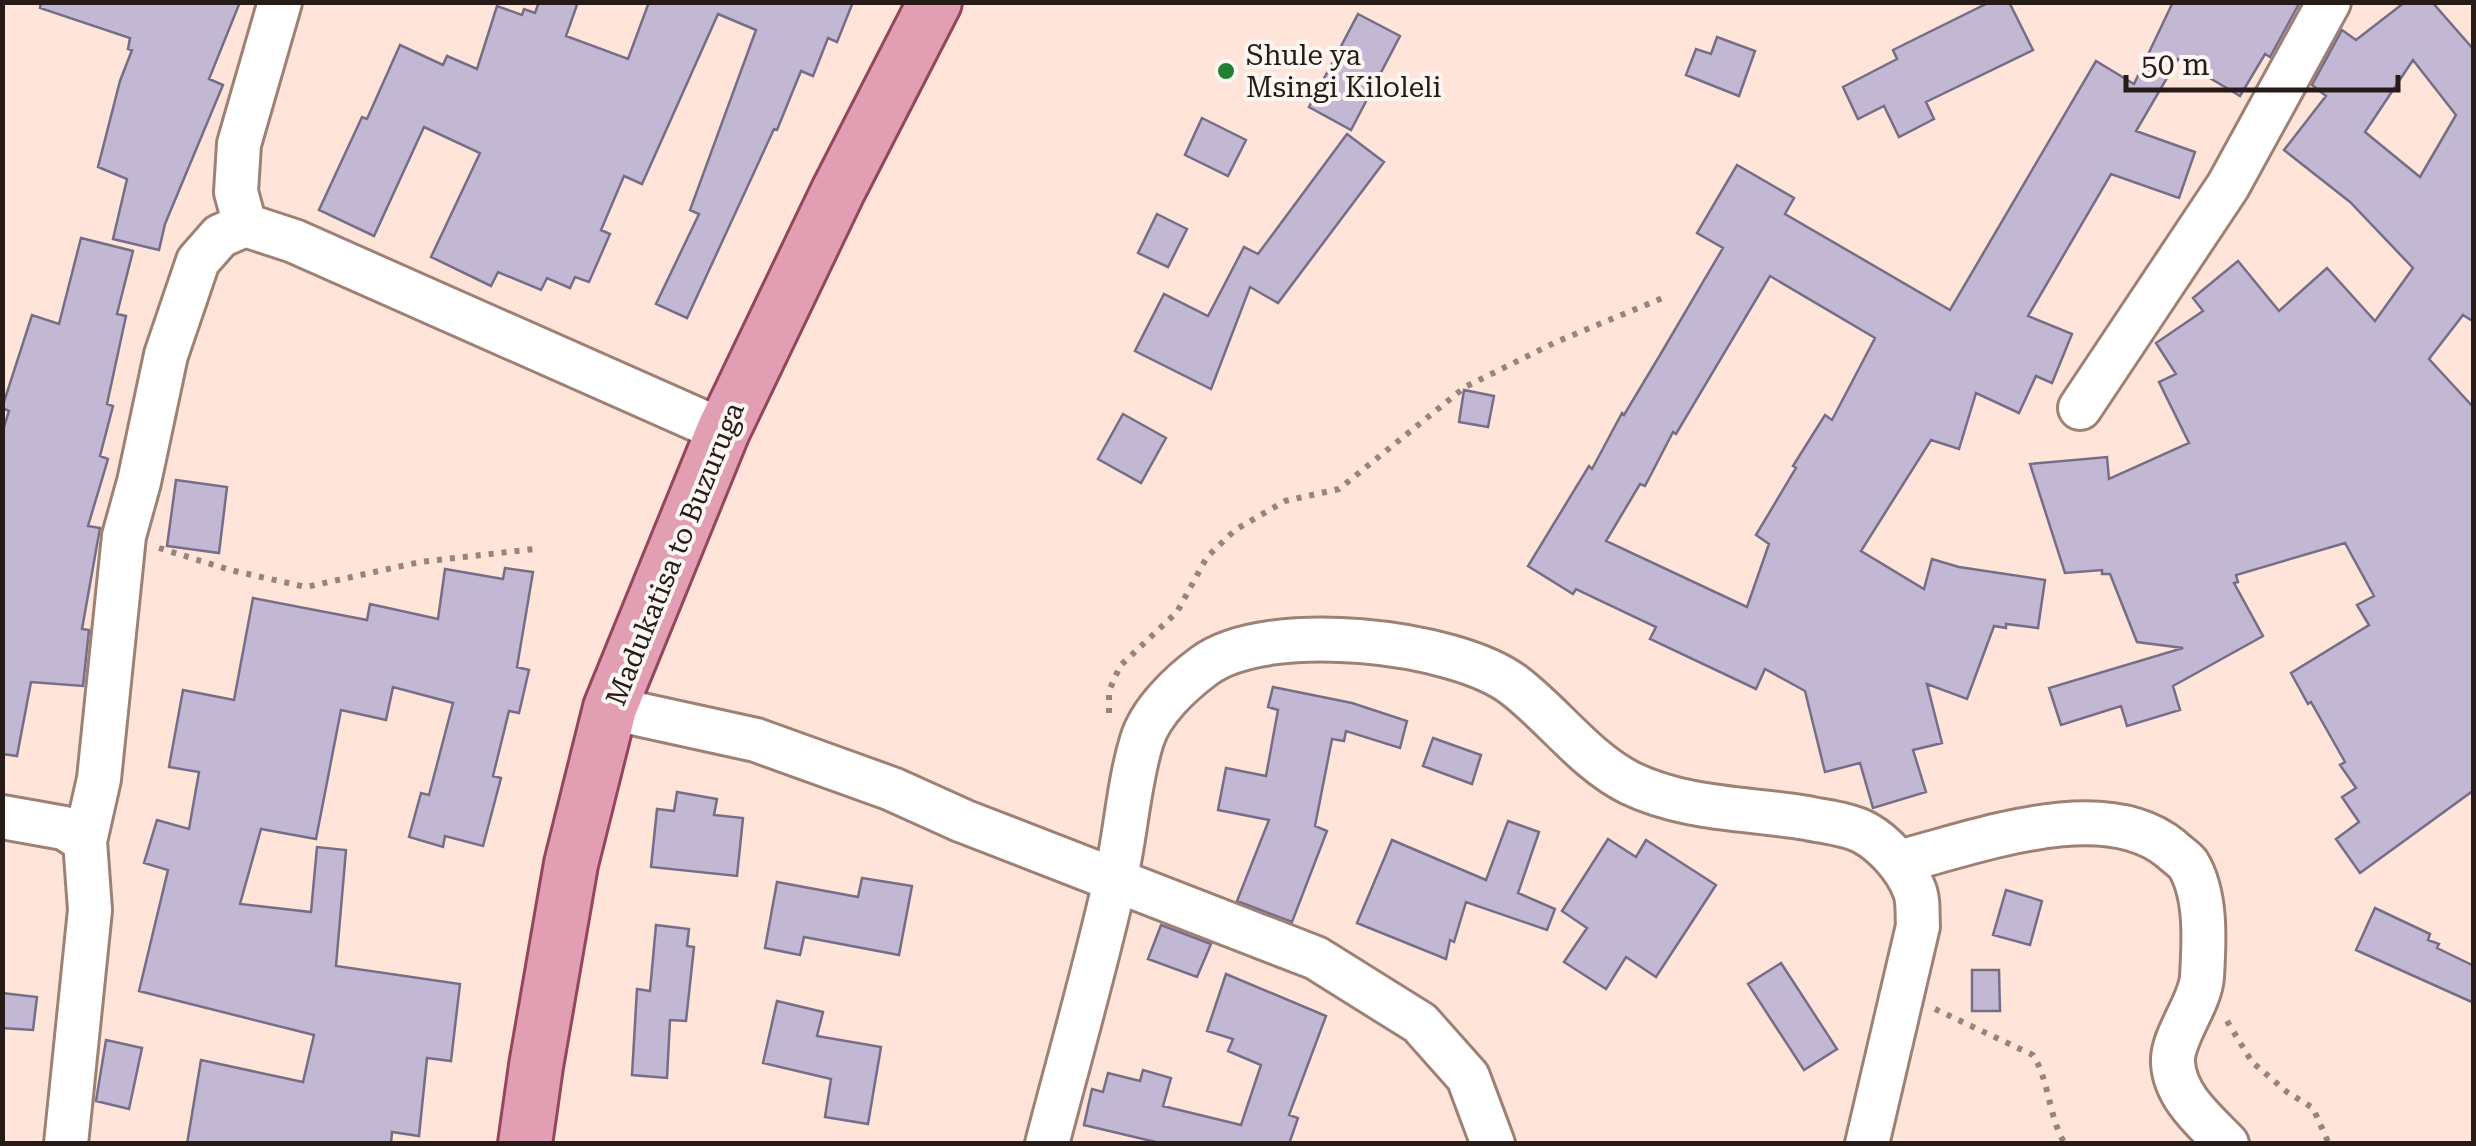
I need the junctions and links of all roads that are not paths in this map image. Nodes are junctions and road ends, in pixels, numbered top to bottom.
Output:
1 (280, 2) edge
2 (935, 2) edge
3 (2329, 2) edge
4 (245, 224) junction
5 (2080, 408) dead end
6 (723, 430) junction
7 (610, 708) junction
8 (2, 817) edge
9 (86, 841) junction
10 (1898, 862) junction
11 (1116, 880) junction
12 (66, 1144) edge
13 (525, 1144) edge
14 (1047, 1144) edge
15 (1493, 1144) edge
16 (1867, 1144) edge
17 (2227, 1144) edge

1 - 4 street
2 - 6 main road, Madukatisa to Buzuruga
3 - 5 street
4 - 6 street
4 - 9 street
6 - 7 main road, Madukatisa to Buzuruga
7 - 11 street
7 - 13 main road, Madukatisa to Buzuruga
8 - 9 street
9 - 12 street
10 - 11 street
10 - 16 street
10 - 17 street
11 - 14 street
11 - 15 street

